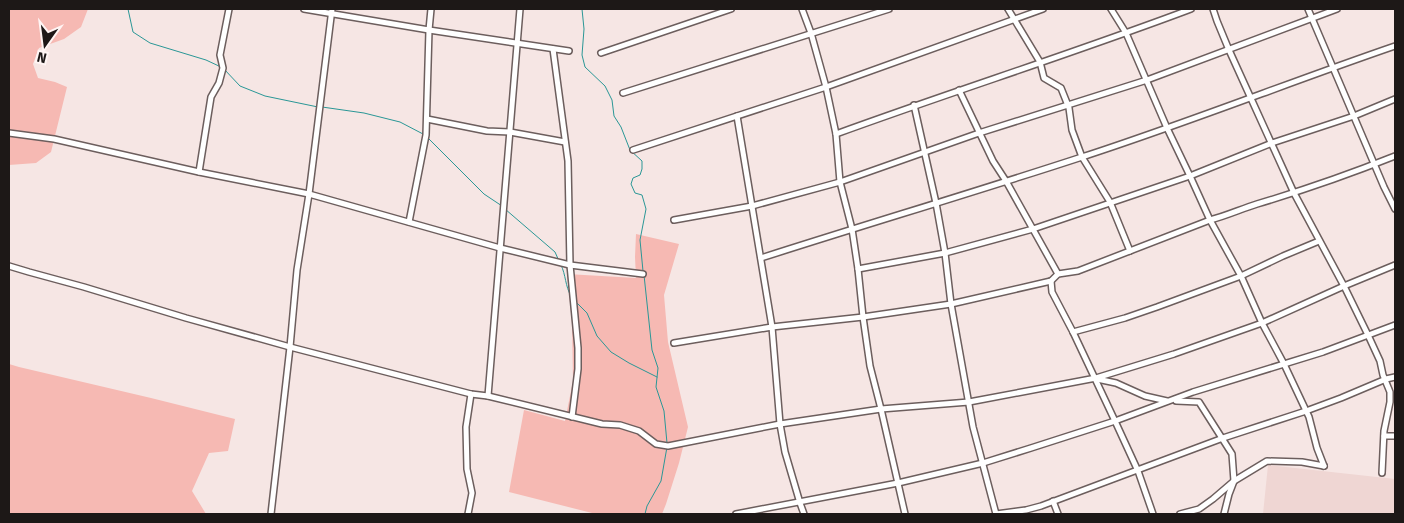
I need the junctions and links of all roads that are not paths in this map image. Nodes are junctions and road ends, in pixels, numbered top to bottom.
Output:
1 (228, 9) edge
2 (304, 9) edge
3 (431, 9) edge
4 (520, 9) edge
5 (731, 9) edge
6 (802, 9) edge
7 (889, 9) edge
8 (1008, 9) edge
9 (1043, 9) edge
10 (1111, 9) edge
11 (1191, 9) edge
12 (1213, 9) edge
13 (1308, 9) edge
14 (1337, 9) edge
15 (331, 11) edge
16 (1312, 18) junction
17 (1014, 19) junction
18 (429, 30) junction
19 (811, 32) junction
20 (1126, 33) junction
21 (517, 43) junction
22 (1395, 46) edge
23 (553, 49) junction
24 (1229, 50) junction
25 (569, 51) dead end
26 (601, 53) dead end
27 (1040, 62) junction
28 (1333, 68) junction
29 (1147, 80) junction
30 (826, 87) junction
31 (959, 90) junction
32 (623, 93) dead end
33 (1252, 98) junction
34 (1395, 99) edge
35 (914, 105) junction
36 (1068, 105) junction
37 (737, 116) junction
38 (1354, 116) junction
39 (427, 119) junction
40 (1167, 128) junction
41 (510, 132) junction
42 (9, 133) edge
43 (979, 133) junction
44 (836, 134) junction
45 (565, 142) junction
46 (1272, 143) junction
47 (633, 150) dead end
48 (925, 153) junction
49 (1395, 156) edge
50 (1082, 157) junction
51 (1374, 164) junction
52 (199, 172) junction
53 (1190, 176) junction
54 (1006, 181) junction
55 (840, 182) junction
56 (1294, 192) junction
57 (310, 194) junction
58 (1110, 202) junction
59 (936, 203) junction
60 (752, 206) junction
61 (1395, 209) edge
62 (674, 220) dead end
63 (1210, 220) junction
64 (410, 222) junction
65 (1033, 229) junction
66 (852, 230) junction
67 (1320, 241) junction
68 (500, 248) junction
69 (1130, 251) junction
70 (945, 253) junction
71 (761, 258) junction
72 (570, 265) junction
73 (1395, 265) edge
74 (9, 266) edge
75 (858, 269) junction
76 (644, 274) dead end
77 (1058, 274) junction
78 (1241, 276) junction
79 (1051, 281) junction
80 (1344, 286) junction
81 (951, 304) junction
82 (863, 317) junction
83 (1262, 323) junction
84 (1395, 326) edge
85 (772, 327) junction
86 (1073, 332) junction
87 (1368, 336) junction
88 (674, 343) dead end
89 (290, 347) junction
90 (1284, 364) junction
91 (1395, 377) edge
92 (1096, 378) junction
93 (1386, 380) junction
94 (471, 394) junction
95 (488, 396) junction
96 (1167, 401) junction
97 (968, 402) junction
98 (881, 409) junction
99 (1306, 411) junction
100 (572, 417) junction
101 (1115, 421) junction
102 (780, 424) junction
103 (1384, 436) junction
104 (1395, 436) edge
105 (1223, 438) junction
106 (983, 463) junction
107 (1138, 471) junction
108 (1382, 473) dead end
109 (1234, 482) junction
110 (898, 483) junction
111 (1053, 501) junction
112 (800, 503) junction
113 (271, 514) edge
114 (468, 514) edge
115 (736, 514) edge
116 (804, 514) edge
117 (905, 514) edge
118 (996, 514) edge
119 (1058, 514) edge
120 (1153, 514) edge
121 (1180, 514) edge
122 (1224, 514) edge

1 - 52 street
2 - 15 street
3 - 18 street
4 - 21 street
5 - 26 street
6 - 19 street
7 - 19 street
8 - 17 street
9 - 17 street
10 - 20 street
11 - 20 street
12 - 24 street
13 - 16 street
14 - 16 street
15 - 18 street
15 - 57 street
16 - 24 street
16 - 28 street
17 - 27 street
17 - 30 street
18 - 21 street
18 - 39 street
19 - 30 street
19 - 32 street
20 - 27 street
20 - 29 street
21 - 23 street
21 - 41 street
22 - 28 street
23 - 25 street
23 - 45 street
24 - 29 street
24 - 33 street
27 - 31 street
27 - 36 street
28 - 33 street
28 - 38 street
29 - 36 street
29 - 40 street
30 - 37 street
30 - 44 street
31 - 35 street
31 - 43 street
33 - 40 street
33 - 46 street
34 - 38 street
35 - 44 street
35 - 48 street
36 - 43 street
36 - 50 street
37 - 47 street
37 - 60 street
38 - 46 street
38 - 51 street
39 - 41 street
39 - 64 street
40 - 50 street
40 - 53 street
41 - 45 street
41 - 68 street
42 - 52 street
43 - 48 street
43 - 54 street
44 - 55 street
45 - 72 street
46 - 53 street
46 - 56 street
48 - 55 street
48 - 59 street
49 - 51 street
50 - 54 street
50 - 58 street
51 - 56 street
51 - 61 street
52 - 57 street
53 - 58 street
53 - 63 street
54 - 59 street
54 - 65 street
55 - 60 street
55 - 66 street
56 - 63 street
56 - 67 street
57 - 64 street
57 - 89 street
58 - 65 street
58 - 69 street
59 - 66 street
59 - 70 street
60 - 62 street
60 - 71 street
63 - 69 street
63 - 78 street
64 - 68 street
65 - 70 street
65 - 77 street
66 - 71 street
66 - 75 street
67 - 78 street
67 - 80 street
68 - 72 street
68 - 95 street
69 - 77 street
70 - 75 street
70 - 81 street
71 - 85 street
72 - 76 street
72 - 100 street
73 - 80 street
74 - 89 street
75 - 82 street
77 - 79 street
78 - 83 street
78 - 86 street
79 - 81 street
79 - 86 street
80 - 83 street
80 - 87 street
81 - 82 street
81 - 97 street
82 - 85 street
82 - 98 street
83 - 90 street
83 - 92 street
84 - 87 street
85 - 88 street
85 - 102 street
86 - 92 street
87 - 90 street
87 - 93 street
89 - 94 street
89 - 113 street
90 - 96 street
90 - 99 street
91 - 93 street
92 - 96 street
92 - 97 street
92 - 101 street
93 - 99 street
93 - 103 street
94 - 95 street
94 - 114 street
95 - 100 street
96 - 101 street
96 - 105 street
97 - 98 street
97 - 106 street
98 - 102 street
98 - 110 street
99 - 105 street
99 - 109 street
100 - 102 street
101 - 106 street
101 - 107 street
102 - 112 street
103 - 104 street
103 - 108 street
105 - 107 street
105 - 109 street
106 - 110 street
106 - 118 street
107 - 111 street
107 - 120 street
109 - 121 street
109 - 122 street
110 - 112 street
110 - 117 street
111 - 118 street
111 - 119 street
112 - 115 street
112 - 116 street

